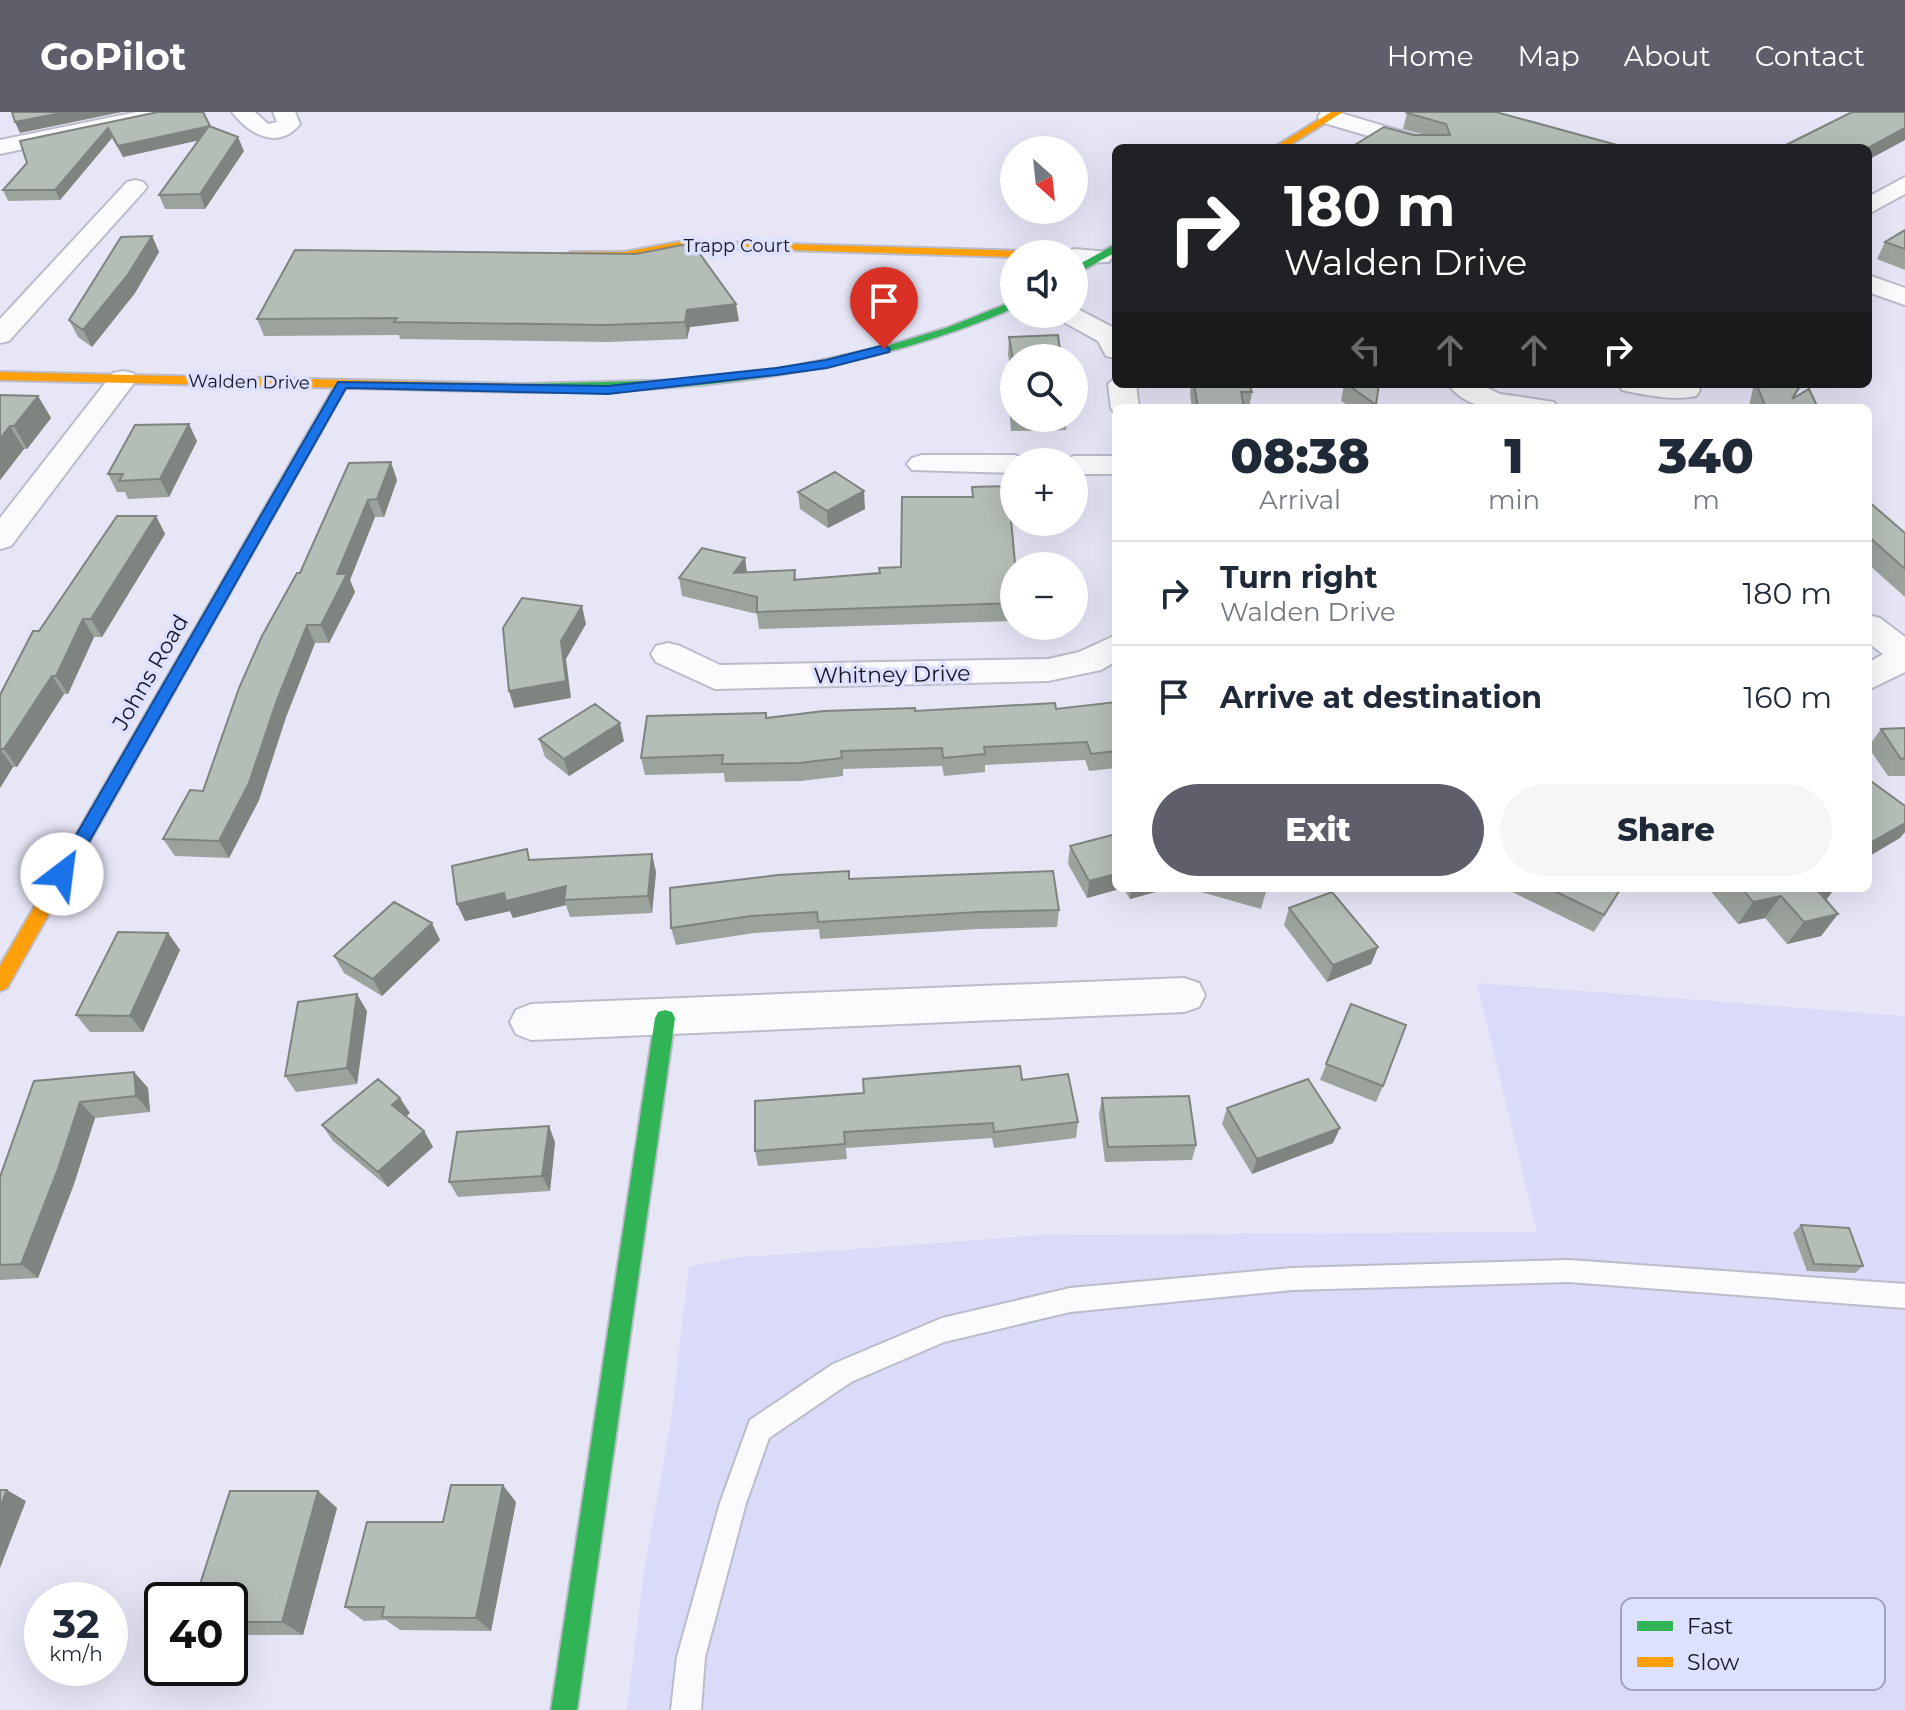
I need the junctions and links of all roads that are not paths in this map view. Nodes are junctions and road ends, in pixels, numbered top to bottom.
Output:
1 (168, 112) edge
2 (243, 112) edge
3 (284, 112) edge
4 (1334, 115) edge
5 (1285, 144) edge
6 (1421, 144) edge
7 (0, 147) edge
8 (1905, 184) edge
9 (135, 187) dead end
10 (1872, 205) edge
11 (1108, 252) edge
12 (1000, 253) edge
13 (1088, 254) edge
14 (545, 255) edge
15 (1088, 264) edge
16 (1872, 285) edge
17 (1905, 297) edge
18 (1000, 310) edge
19 (1088, 324) edge
20 (0, 335) edge
21 (1112, 342) edge
22 (0, 376) edge
23 (123, 379) junction
24 (342, 384) junction
25 (1466, 388) edge
26 (1654, 388) edge
27 (1687, 394) edge
28 (1513, 404) edge
29 (922, 464) dead end
30 (1000, 464) edge
31 (1088, 465) edge
32 (1112, 465) edge
33 (0, 539) edge
34 (1872, 629) edge
35 (1112, 648) edge
36 (668, 654) dead end
37 (1905, 656) edge
38 (1872, 676) edge
39 (0, 983) edge
40 (1184, 995) dead end
41 (665, 1018) junction
42 (531, 1022) dead end
43 (1905, 1296) edge
44 (564, 1710) edge
45 (686, 1710) edge

1 - 7 street
2 - 3 street
4 - 5 street
4 - 6 street
8 - 10 street
9 - 20 street
11 - 13 street
11 - 15 street
12 - 14 street, Trapp Court
16 - 17 street
18 - 24 street, Walden Drive
19 - 21 street
22 - 23 street, Walden Drive
23 - 24 street, Walden Drive
23 - 33 street
24 - 39 street, Johns Road
25 - 28 street
26 - 27 street
29 - 30 street
31 - 32 street
34 - 37 street
35 - 36 street, Whitney Drive
37 - 38 street
40 - 41 street
41 - 42 street
41 - 44 street
43 - 45 lane

